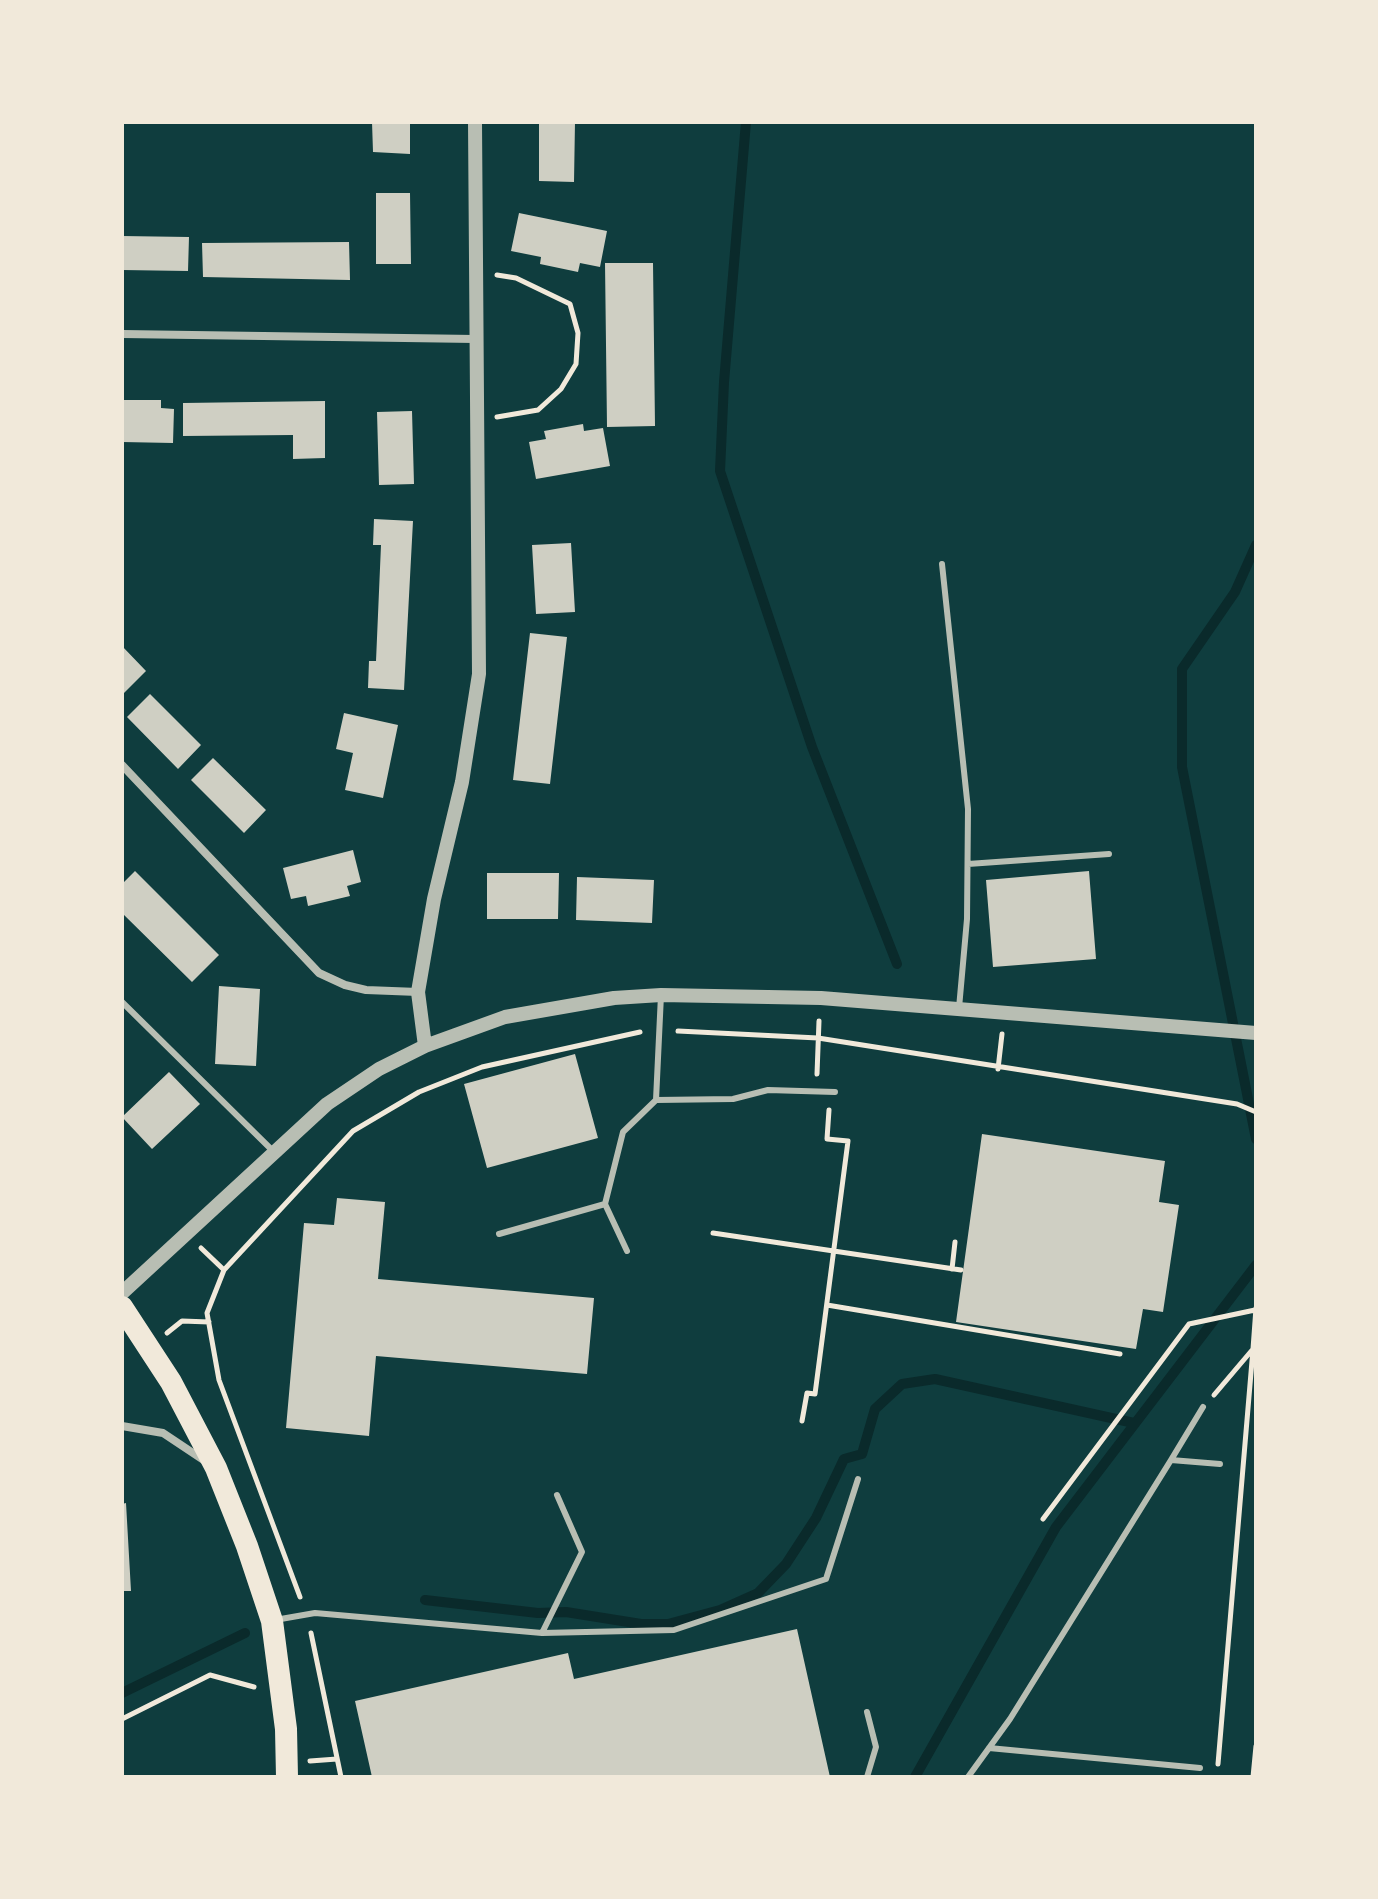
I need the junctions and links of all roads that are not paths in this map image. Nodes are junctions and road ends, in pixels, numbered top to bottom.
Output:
1 (475, 122) edge
2 (122, 334) edge
3 (475, 339) junction
4 (942, 564) dead end
5 (122, 765) edge
6 (1109, 854) dead end
7 (968, 864) junction
8 (418, 992) junction
9 (661, 995) junction
10 (122, 1002) edge
11 (959, 1008) junction
12 (1256, 1033) edge
13 (425, 1046) junction
14 (835, 1092) dead end
15 (656, 1100) junction
16 (273, 1151) junction
17 (605, 1204) junction
18 (499, 1234) dead end
19 (627, 1251) dead end
20 (122, 1293) edge
21 (122, 1307) edge
22 (1203, 1407) road end
23 (122, 1426) edge
24 (1171, 1460) junction
25 (1220, 1464) dead end
26 (216, 1468) junction
27 (858, 1479) dead end
28 (557, 1495) dead end
29 (272, 1621) junction
30 (542, 1633) junction
31 (867, 1712) dead end
32 (989, 1748) junction
33 (1200, 1768) dead end
34 (287, 1777) edge
35 (867, 1777) edge
36 (968, 1777) edge

1 - 3 street
2 - 3 street
3 - 8 street
4 - 7 lane
5 - 8 street
6 - 7 lane
7 - 11 lane
8 - 13 street
9 - 11 street
9 - 13 street
9 - 15 lane
10 - 16 lane
11 - 12 street
13 - 16 street
14 - 15 lane
15 - 17 lane
16 - 20 street
17 - 18 lane
17 - 19 lane
21 - 26 highway
22 - 24 lane
23 - 26 street
24 - 25 lane
24 - 32 lane
26 - 29 highway
27 - 30 lane
28 - 30 lane
29 - 30 lane
29 - 34 highway
31 - 35 lane
32 - 33 lane
32 - 36 lane

